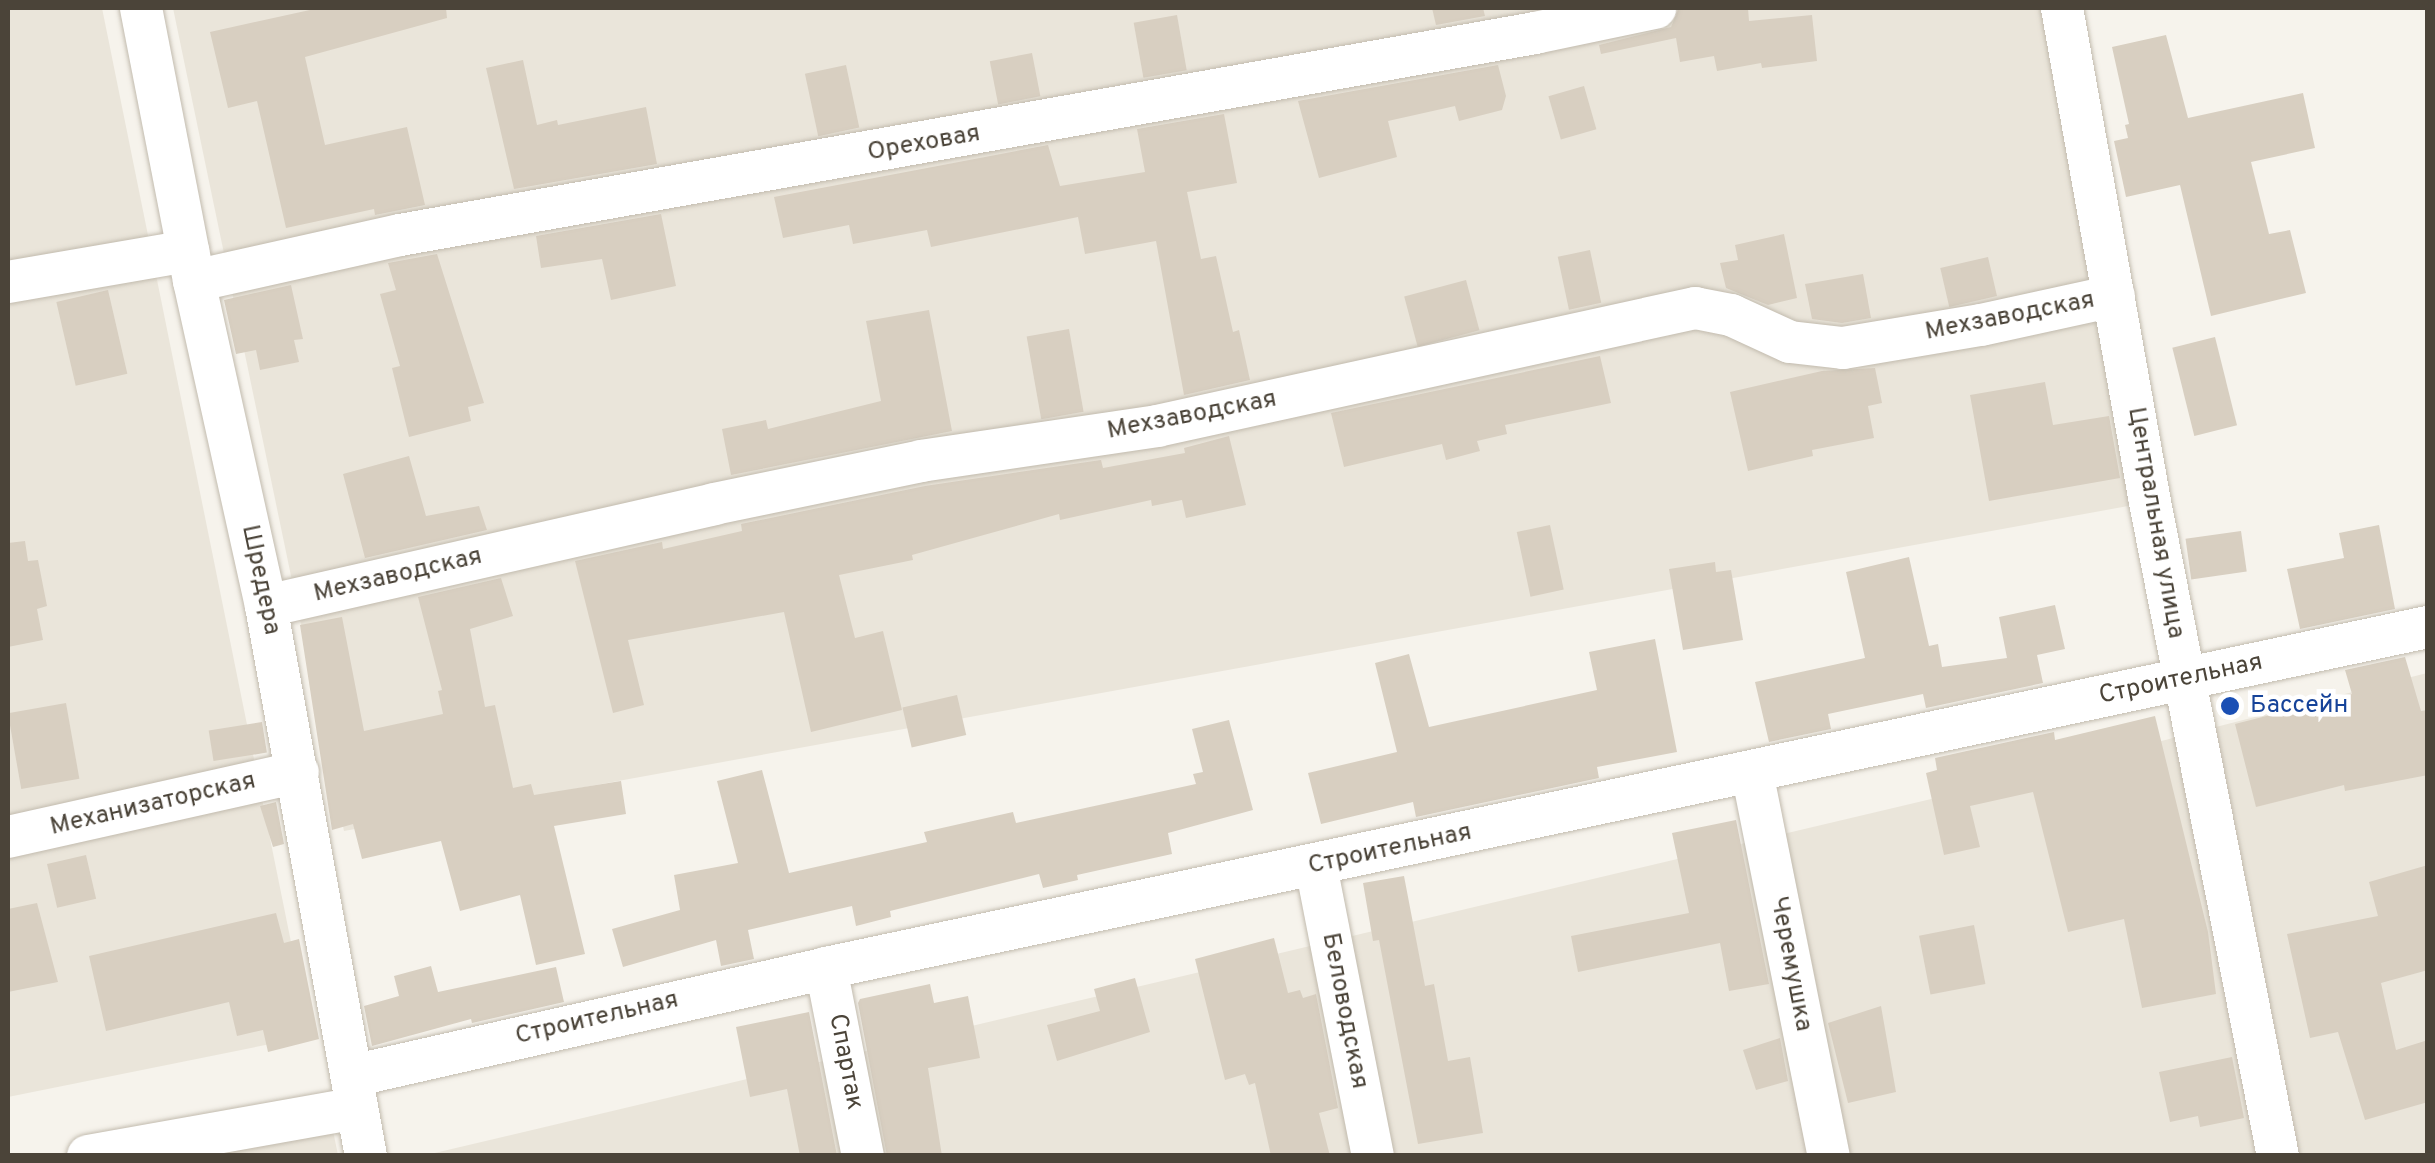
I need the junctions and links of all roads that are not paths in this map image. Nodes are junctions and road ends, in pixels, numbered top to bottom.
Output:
1 (141, 8) edge
2 (1655, 8) edge
3 (2062, 8) edge
4 (191, 266) junction
5 (8, 282) edge
6 (2114, 296) junction
7 (266, 606) junction
8 (2428, 627) edge
9 (2183, 679) junction
10 (298, 772) junction
11 (1752, 772) junction
12 (8, 838) edge
13 (1316, 866) junction
14 (826, 968) junction
15 (355, 1092) junction
16 (88, 1156) edge
17 (366, 1156) edge
18 (863, 1156) edge
19 (1373, 1156) edge
20 (1829, 1156) edge
21 (2278, 1156) edge

1 - 4 street, Шредера
2 - 4 street, Ореховая
3 - 6 street, Центральная улица
4 - 5 street, Ореховая
4 - 7 street, Шредера
6 - 7 street, Мехзаводская
6 - 9 street, Центральная улица
7 - 10 street, Шредера
8 - 9 street, Строительная
9 - 11 street, Строительная
9 - 21 street, Центральная улица
10 - 12 street, Механизаторская
10 - 15 street, Шредера
11 - 13 street, Строительная
11 - 20 street, Черемушка
13 - 14 street, Строительная
13 - 19 street, Беловодская
14 - 15 street, Строительная
14 - 18 street, Спартак
15 - 16 street, Строительная
15 - 17 street, Шредера

